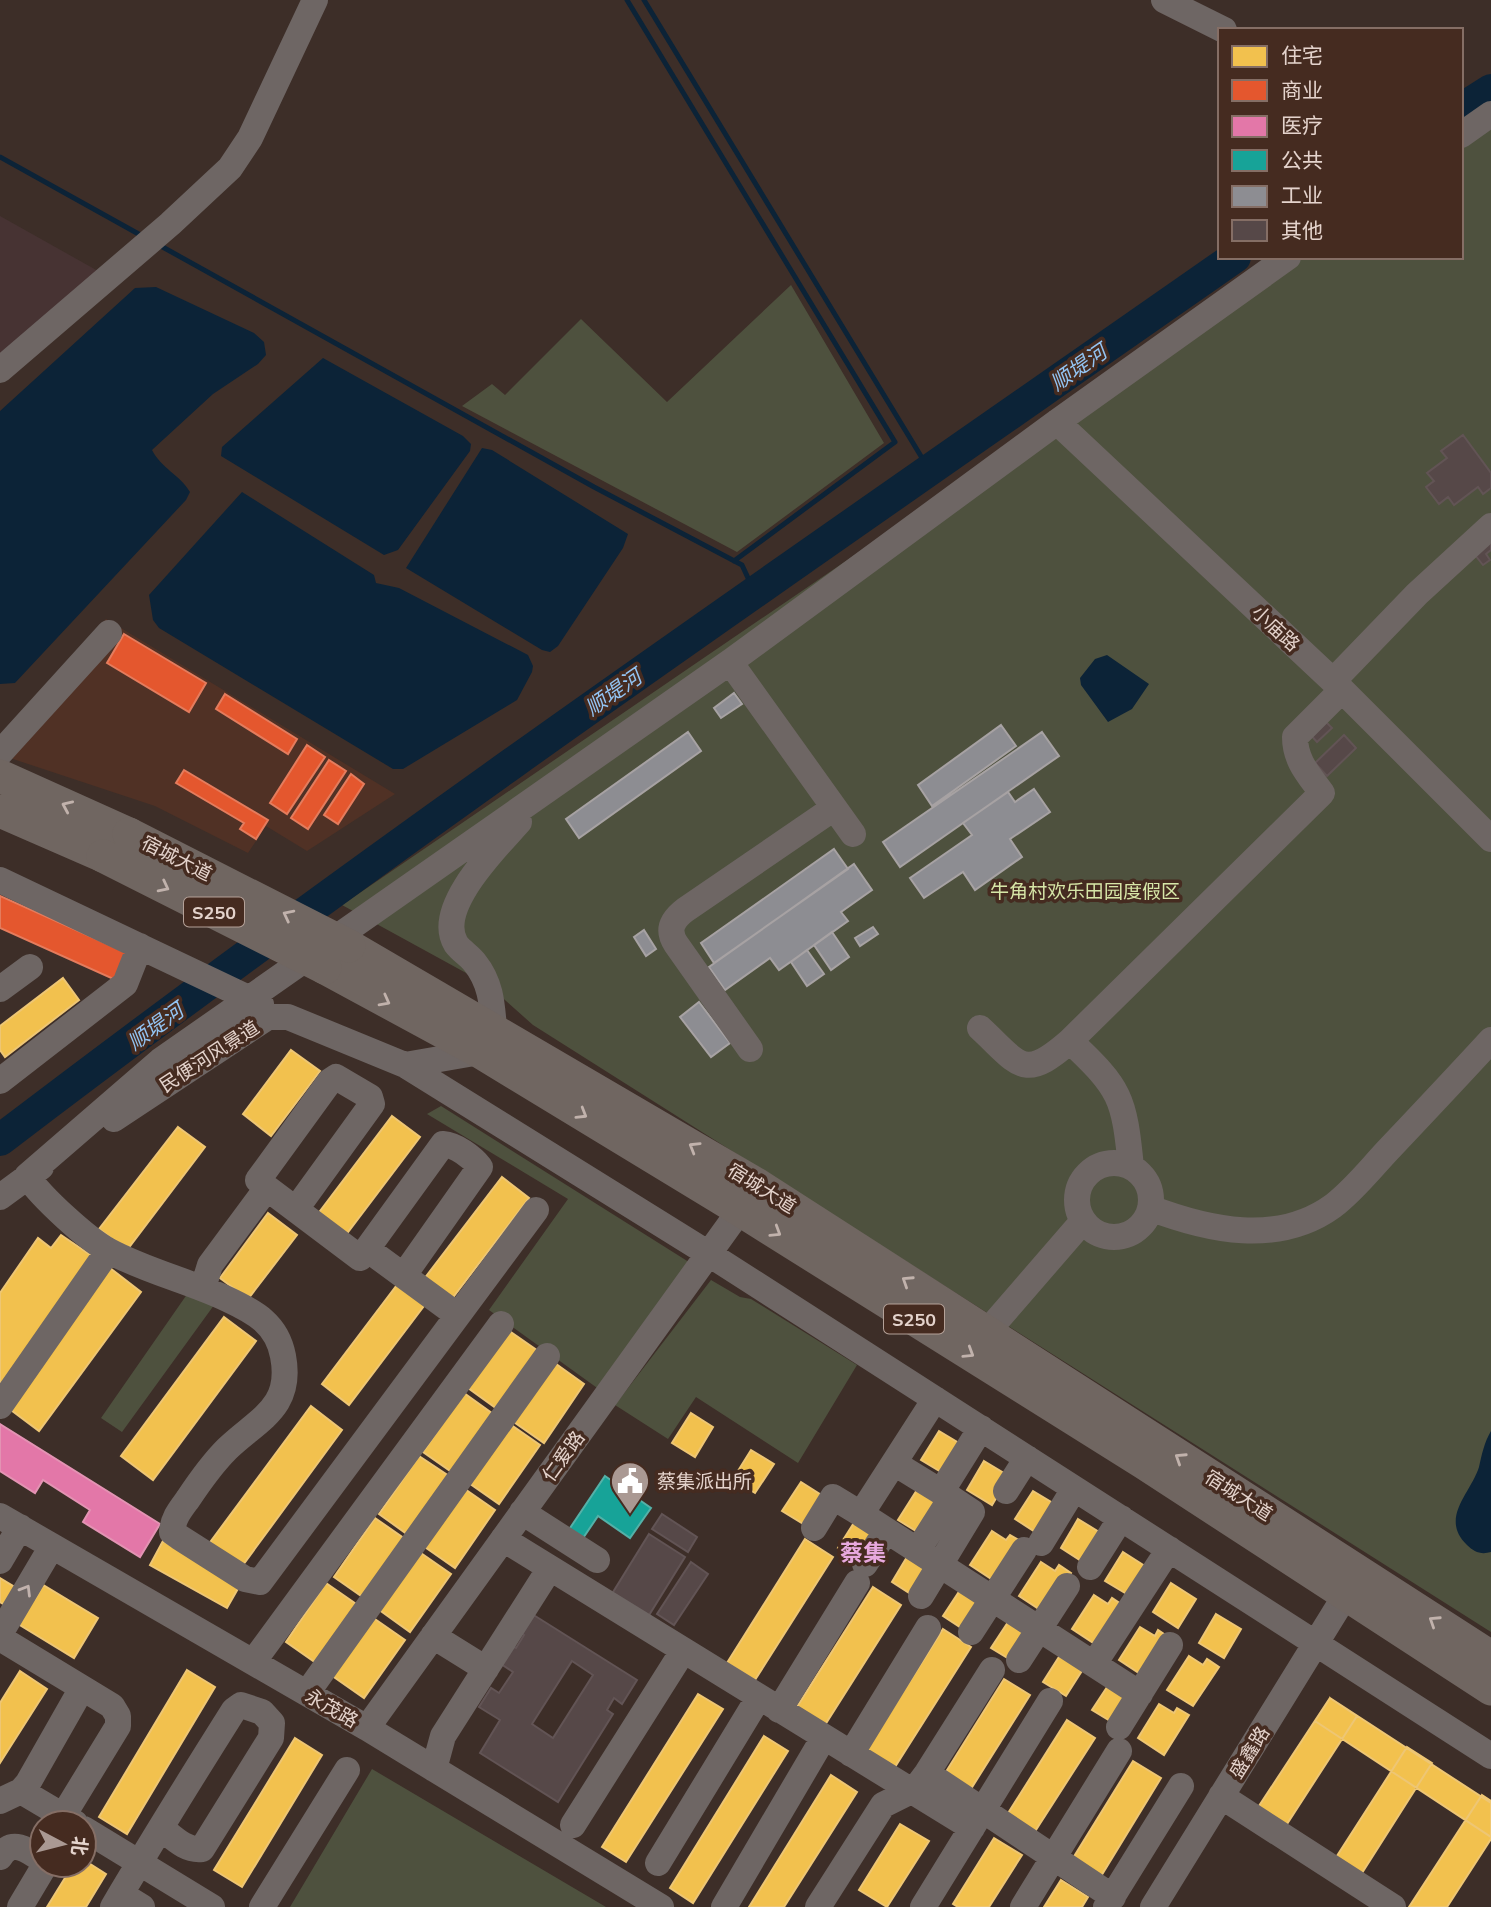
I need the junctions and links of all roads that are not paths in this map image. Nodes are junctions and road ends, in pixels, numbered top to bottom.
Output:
1 (315, 0) edge
2 (1164, 0) edge
3 (1220, 28) edge
4 (1491, 114) edge
5 (1463, 134) edge
6 (1285, 259) edge
7 (0, 370) edge
8 (1057, 422) junction
9 (1491, 526) edge
10 (109, 633) dead end
11 (730, 662) junction
12 (1338, 686) junction
13 (0, 753) edge
14 (0, 776) edge
15 (542, 793) junction
16 (834, 808) junction
17 (0, 811) edge
18 (853, 834) dead end
19 (1491, 839) edge
20 (0, 880) edge
21 (147, 950) junction
22 (30, 967) dead end
23 (0, 989) edge
24 (249, 998) junction
25 (288, 1017) junction
26 (980, 1028) dead end
27 (487, 1040) junction
28 (1069, 1041) junction
29 (1491, 1041) edge
30 (750, 1049) dead end
31 (405, 1065) junction
32 (0, 1081) edge
33 (1131, 1167) junction
34 (27, 1177) junction
35 (267, 1188) junction
36 (0, 1197) edge
37 (749, 1197) junction
38 (1150, 1208) junction
39 (296, 1209) junction
40 (536, 1210) dead end
41 (1083, 1221) junction
42 (368, 1249) junction
43 (108, 1251) junction
44 (709, 1254) junction
45 (404, 1276) junction
46 (203, 1288) junction
47 (457, 1315) junction
48 (501, 1324) dead end
49 (986, 1333) junction
50 (547, 1356) dead end
51 (935, 1399) junction
52 (0, 1406) edge
53 (981, 1428) junction
54 (1027, 1458) junction
55 (894, 1463) junction
56 (1074, 1489) junction
57 (1006, 1492) dead end
58 (946, 1495) junction
59 (522, 1512) junction
60 (861, 1514) junction
61 (1121, 1518) junction
62 (10, 1522) edge
63 (814, 1528) dead end
64 (886, 1531) junction
65 (503, 1539) junction
66 (52, 1546) junction
67 (1170, 1549) junction
68 (929, 1557) junction
69 (597, 1560) dead end
70 (0, 1561) edge
71 (1090, 1567) dead end
72 (550, 1568) junction
73 (1066, 1586) dead end
74 (921, 1596) dead end
75 (1345, 1597) junction
76 (993, 1598) junction
77 (928, 1628) dead end
78 (1039, 1629) junction
79 (971, 1632) dead end
80 (0, 1636) edge
81 (433, 1636) junction
82 (1316, 1643) junction
83 (1170, 1645) dead end
84 (684, 1651) junction
85 (1491, 1657) edge
86 (1019, 1660) dead end
87 (253, 1662) junction
88 (1094, 1664) junction
89 (486, 1669) junction
90 (992, 1670) dead end
91 (82, 1688) junction
92 (1491, 1689) edge
93 (307, 1693) junction
94 (1140, 1694) junction
95 (1050, 1701) dead end
96 (769, 1703) junction
97 (367, 1728) junction
98 (824, 1737) junction
99 (851, 1754) junction
100 (1491, 1756) edge
101 (434, 1769) junction
102 (347, 1770) dead end
103 (919, 1782) junction
104 (1181, 1786) dead end
105 (10, 1796) edge
106 (1222, 1796) junction
107 (42, 1809) edge
108 (79, 1809) edge
109 (977, 1819) junction
110 (573, 1825) dead end
111 (161, 1828) junction
112 (98, 1838) edge
113 (28, 1850) edge
114 (0, 1857) edge
115 (1054, 1858) junction
116 (139, 1863) junction
117 (658, 1863) dead end
118 (37, 1879) edge
119 (1110, 1902) edge
120 (125, 1903) edge
121 (20, 1907) edge
122 (212, 1907) edge
123 (262, 1907) edge
124 (661, 1907) edge
125 (724, 1907) edge
126 (818, 1907) edge
127 (923, 1907) edge
128 (1023, 1907) edge
129 (1153, 1907) edge
130 (1393, 1907) edge

1 - 7 street
2 - 3 street
4 - 5 street
6 - 8 street
8 - 11 street
8 - 12 street, 小庙路
9 - 12 street
10 - 13 street
11 - 15 street
11 - 16 street
12 - 19 street, 小庙路
12 - 28 street
27 -> 14 main road, 宿城大道 / S250, bridge
15 - 24 street
15 - 27 street
16 - 18 street
16 - 30 street
17 -> 27 main road, 宿城大道 / S250, bridge
20 - 21 street
21 - 24 street
21 - 32 street
22 - 23 street
24 - 25 street
24 - 34 street
25 - 31 street
25 - 34 street, 民便河风景道
26 - 28 street
27 - 31 street
27 - 37 main road, 宿城大道 / S250
28 - 33 street
29 - 38 street
31 - 44 street
33 - 38 street
33 - 41 street
34 - 36 street, 民便河风景道
34 - 43 street
35 - 39 street
35 - 39 street
35 - 46 street
37 - 44 street, 仁爱路
49 -> 37 main road, 宿城大道 / S250
37 -> 75 main road, 宿城大道 / S250
38 - 41 street
39 - 42 street
40 - 47 street
41 - 49 street
42 - 45 street
42 - 45 street
43 - 46 street
43 - 52 street
44 - 51 street
44 - 59 street, 仁爱路
45 - 47 street
46 - 47 street
48 - 87 street
85 -> 49 main road, 宿城大道 / S250
50 - 93 street
51 - 53 street
51 - 55 street
53 - 54 street
53 - 58 street
54 - 56 street
54 - 57 street
55 - 58 street
55 - 60 street
56 - 61 street
56 - 76 street
58 - 68 street
59 - 65 street, 仁爱路
59 - 69 street
60 - 63 street
60 - 64 street
61 - 67 street
61 - 71 street
62 - 66 street, 永茂路
62 - 70 street
64 - 68 street
64 - 96 street
65 - 72 street
65 - 81 street, 仁爱路
80 -> 66 street
66 - 87 street, 永茂路
67 - 82 street
67 - 88 street
68 - 74 street
68 - 76 street
72 - 84 street
72 - 89 street
73 - 78 street
75 - 82 street, 盛鑫路
75 - 92 main road, 宿城大道 / S250
76 - 78 street
76 - 79 street
77 - 99 street
78 - 86 street
78 - 88 street
80 - 91 street
81 - 89 street
81 - 97 street, 仁爱路
82 - 100 street
82 - 106 street, 盛鑫路
83 - 94 street
84 - 96 street
84 - 110 street
87 - 93 street, 永茂路
88 - 94 street
89 - 101 street
90 - 103 street
91 - 105 street
91 - 108 street
93 - 97 street, 永茂路
94 - 115 street
95 - 109 street
96 - 98 street
96 - 117 street
97 - 101 street, 永茂路
98 - 99 street
98 - 125 street
99 - 103 street
101 - 124 street, 永茂路
102 - 123 street
103 - 109 street
103 - 126 street
104 - 119 street
105 - 107 street
106 - 129 street, 盛鑫路
106 - 130 street
109 - 115 street
109 - 127 street
111 - 111 street
111 - 116 street
112 - 116 street
113 - 114 street
115 - 119 street
115 - 128 street
116 - 120 street
116 - 122 street
118 - 121 street

